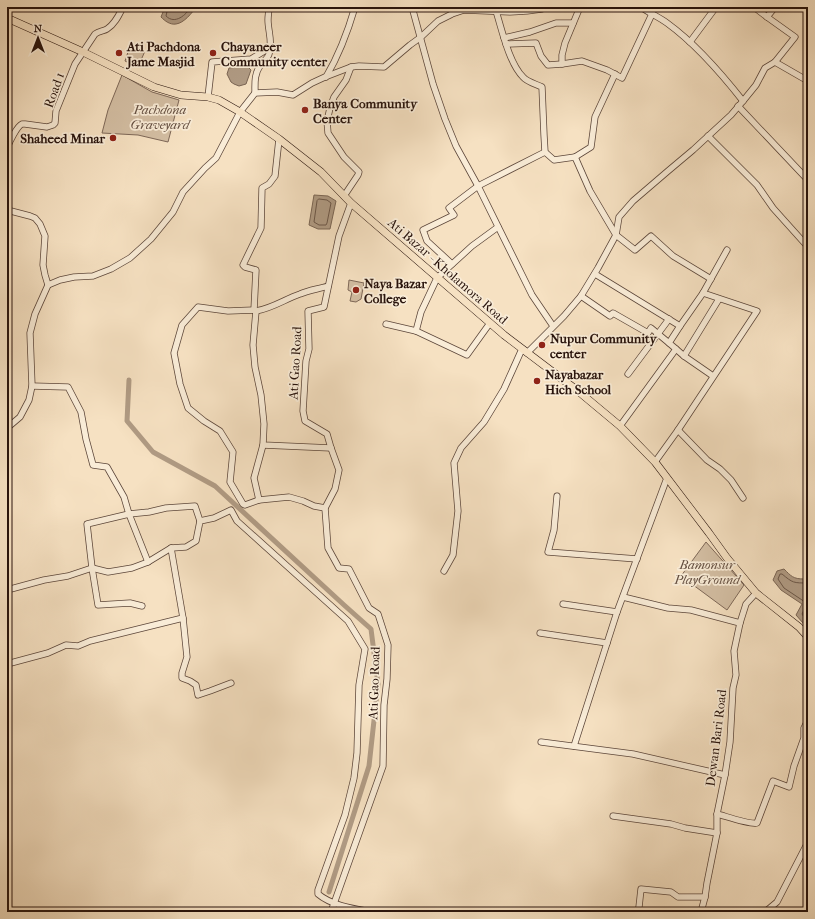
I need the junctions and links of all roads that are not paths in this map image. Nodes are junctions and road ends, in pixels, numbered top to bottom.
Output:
1 (123, 7) edge
2 (269, 7) edge
3 (355, 7) edge
4 (412, 7) edge
5 (545, 7) edge
6 (580, 7) edge
7 (641, 7) edge
8 (716, 7) edge
9 (754, 7) edge
10 (775, 7) edge
11 (496, 11) junction
12 (652, 14) junction
13 (767, 17) junction
14 (7, 18) edge
15 (573, 23) junction
16 (421, 37) junction
17 (505, 41) junction
18 (690, 42) junction
19 (271, 47) junction
20 (83, 52) junction
21 (776, 62) junction
22 (562, 64) junction
23 (351, 67) junction
24 (615, 74) junction
25 (326, 77) junction
26 (808, 81) edge
27 (255, 93) junction
28 (208, 97) junction
29 (743, 100) junction
30 (738, 106) junction
31 (240, 112) junction
32 (708, 136) junction
33 (279, 140) junction
34 (7, 148) edge
35 (545, 152) junction
36 (575, 157) junction
37 (808, 180) edge
38 (478, 186) junction
39 (344, 196) junction
40 (351, 203) junction
41 (7, 210) edge
42 (498, 227) junction
43 (616, 235) junction
44 (808, 247) edge
45 (727, 250) dead end
46 (452, 264) junction
47 (595, 274) junction
48 (438, 278) junction
49 (711, 279) junction
50 (48, 285) junction
51 (328, 286) junction
52 (703, 292) junction
53 (581, 296) junction
54 (719, 299) junction
55 (255, 311) junction
56 (669, 319) junction
57 (490, 323) junction
58 (386, 324) dead end
59 (553, 326) junction
60 (680, 326) junction
61 (416, 331) junction
62 (658, 333) junction
63 (669, 342) junction
64 (676, 349) junction
65 (524, 351) junction
66 (684, 356) junction
67 (628, 374) dead end
68 (713, 376) junction
69 (32, 386) junction
70 (620, 426) junction
71 (7, 428) edge
72 (678, 430) junction
73 (263, 446) junction
74 (331, 448) junction
75 (655, 462) junction
76 (666, 478) junction
77 (557, 496) dead end
78 (743, 498) dead end
79 (259, 500) junction
80 (325, 508) junction
81 (129, 514) junction
82 (200, 521) junction
83 (171, 548) junction
84 (637, 558) junction
85 (148, 562) junction
86 (92, 568) junction
87 (444, 571) dead end
88 (7, 590) edge
89 (756, 593) junction
90 (623, 597) junction
91 (563, 604) dead end
92 (142, 606) dead end
93 (617, 612) junction
94 (183, 618) junction
95 (740, 623) junction
96 (540, 633) dead end
97 (808, 637) edge
98 (607, 643) junction
99 (7, 664) edge
100 (231, 683) dead end
101 (808, 720) edge
102 (541, 742) dead end
103 (574, 746) junction
104 (725, 775) junction
105 (717, 814) junction
106 (613, 816) dead end
107 (717, 833) junction
108 (808, 842) edge
109 (705, 897) junction
110 (334, 903) junction
111 (331, 912) edge
112 (373, 912) edge
113 (637, 912) edge
114 (701, 912) edge
115 (765, 912) edge

1 - 20 street
2 - 19 street
3 - 25 street
4 - 16 street
5 - 11 street
6 - 15 street
7 - 12 street
8 - 18 street
9 - 13 street
10 - 13 street
11 - 16 street
11 - 17 street
12 - 18 street
12 - 24 street
13 - 21 street
14 - 20 main road, Ati Bazar - Kholamora Road
15 - 17 street
15 - 22 street
16 - 23 street
16 - 38 street
17 - 22 street
17 - 35 street
18 - 29 street
19 - 27 street
19 - 28 street
20 - 28 main road, Ati Bazar - Kholamora Road
20 - 34 street, Road 1
21 - 26 street
21 - 29 street
22 - 24 street
23 - 25 street
23 - 39 street
24 - 36 street
25 - 27 street
27 - 31 street
28 - 31 main road, Ati Bazar - Kholamora Road
29 - 30 street
30 - 32 street
30 - 37 street
31 - 33 main road, Ati Bazar - Kholamora Road
31 - 50 street
32 - 43 street
32 - 44 street
33 - 39 main road, Ati Bazar - Kholamora Road
33 - 55 street
35 - 36 street
35 - 38 street
36 - 43 street
38 - 42 street
38 - 46 street
39 - 40 main road, Ati Bazar - Kholamora Road
40 - 48 main road, Ati Bazar - Kholamora Road
40 - 51 street
41 - 50 street
42 - 46 street
42 - 59 street
43 - 47 street
43 - 49 street
45 - 49 street
46 - 48 street
47 - 53 street
47 - 56 street
48 - 57 main road, Ati Bazar - Kholamora Road
48 - 61 street
49 - 52 street
50 - 69 street
51 - 55 street
51 - 74 street, Ati Gao Road
52 - 54 street
52 - 60 street
53 - 59 street
53 - 62 street
54 - 66 street
54 - 68 street
55 - 73 street
55 - 79 street
56 - 60 street
56 - 62 street
57 - 61 street
57 - 65 main road, Ati Bazar - Kholamora Road
58 - 61 street
59 - 65 street
60 - 63 street
62 - 63 street
62 - 67 street
63 - 64 street
64 - 66 street
64 - 70 street
65 - 70 main road, Ati Bazar - Kholamora Road
65 - 87 street
66 - 68 street
68 - 72 street
69 - 71 street
69 - 81 street
70 - 75 main road, Ati Bazar - Kholamora Road
72 - 75 street
72 - 78 street
73 - 74 street
73 - 79 street
74 - 80 street, Ati Gao Road
75 - 76 main road, Ati Bazar - Kholamora Road
76 - 84 street
76 - 89 main road, Ati Bazar - Kholamora Road
77 - 84 street
79 - 80 street
80 - 110 street, Ati Gao Road
81 - 82 street
81 - 85 street
81 - 86 street
82 - 83 street
82 - 110 street
83 - 85 street
83 - 94 street
84 - 90 street
85 - 86 street
86 - 88 street
86 - 92 street
89 - 95 street, Dewan Bari Road
89 - 97 main road, Ati Bazar - Kholamora Road
90 - 93 street
90 - 95 street
91 - 93 street
93 - 98 street
94 - 99 street
94 - 100 street
95 - 104 street, Dewan Bari Road
96 - 98 street
98 - 103 street
101 - 105 street
102 - 103 street
103 - 104 street
104 - 105 street, Dewan Bari Road
105 - 107 street, Dewan Bari Road
106 - 107 street
107 - 109 street, Dewan Bari Road
108 - 115 street
109 - 113 street
109 - 114 street, Dewan Bari Road
110 - 111 street, Ati Gao Road
110 - 112 street

